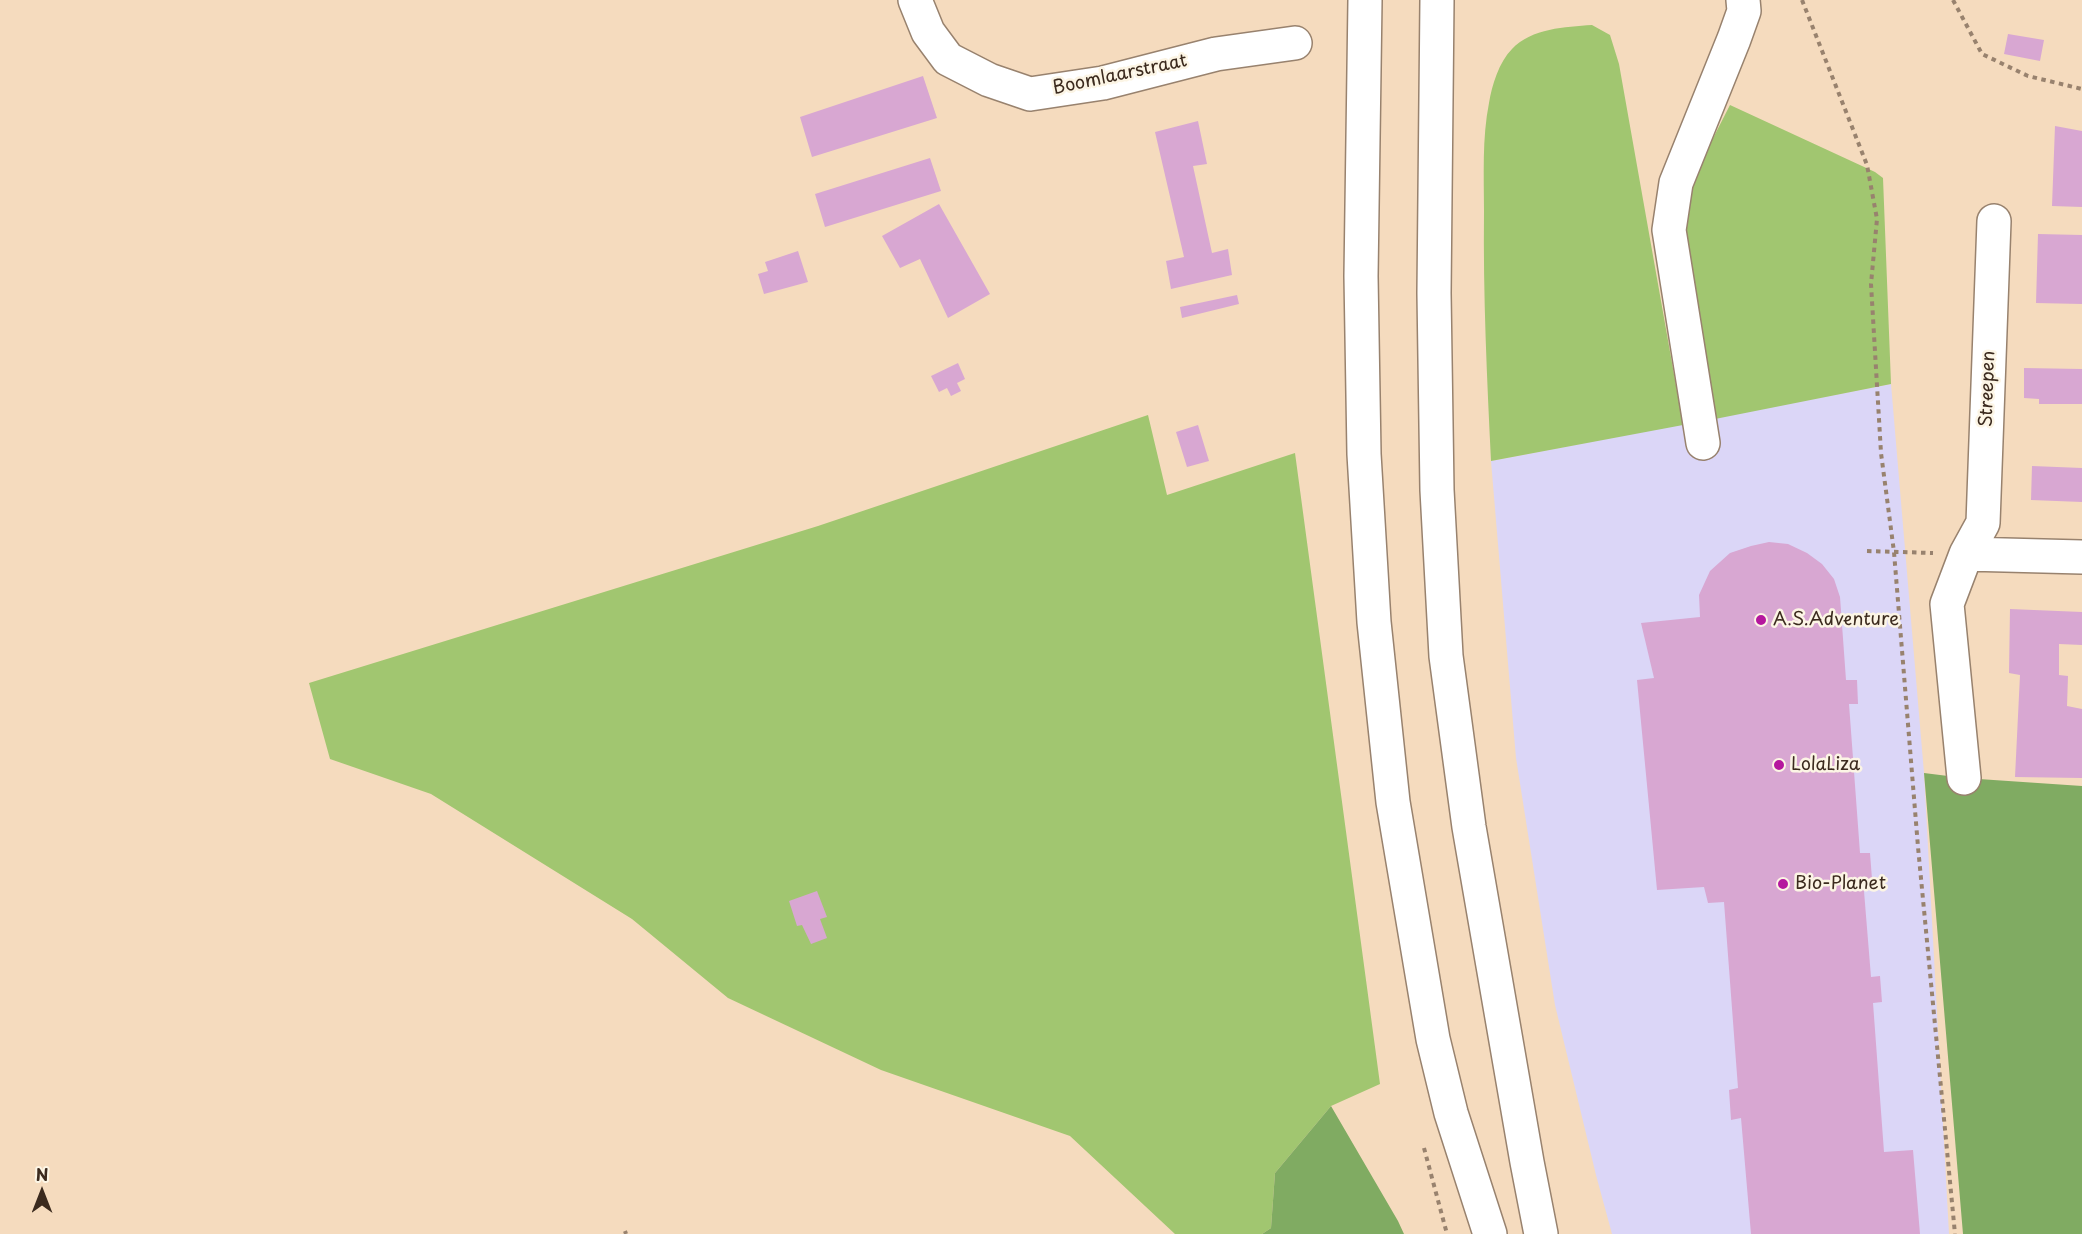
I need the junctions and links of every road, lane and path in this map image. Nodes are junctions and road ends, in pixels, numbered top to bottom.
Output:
1 (915, 0) edge
2 (1365, 0) edge
3 (1437, 0) edge
4 (1802, 0) edge
5 (1953, 0) edge
6 (1741, 4) edge
7 (1295, 44) dead end
8 (2082, 89) edge
9 (1994, 221) dead end
10 (1703, 443) dead end
11 (1867, 550) dead end
12 (1894, 552) junction
13 (1966, 554) junction
14 (2082, 557) edge
15 (1964, 778) dead end
16 (1490, 1234) edge
17 (1541, 1234) edge
18 (1955, 1234) edge

1 - 7 main road, Boomlaarstraat
2 - 16 main road
3 - 17 main road
4 - 12 path
5 - 8 path
6 - 10 main road
9 - 13 main road, Streepen
11 - 12 path
12 - 18 path
13 - 14 main road
13 - 15 main road, Streepen

